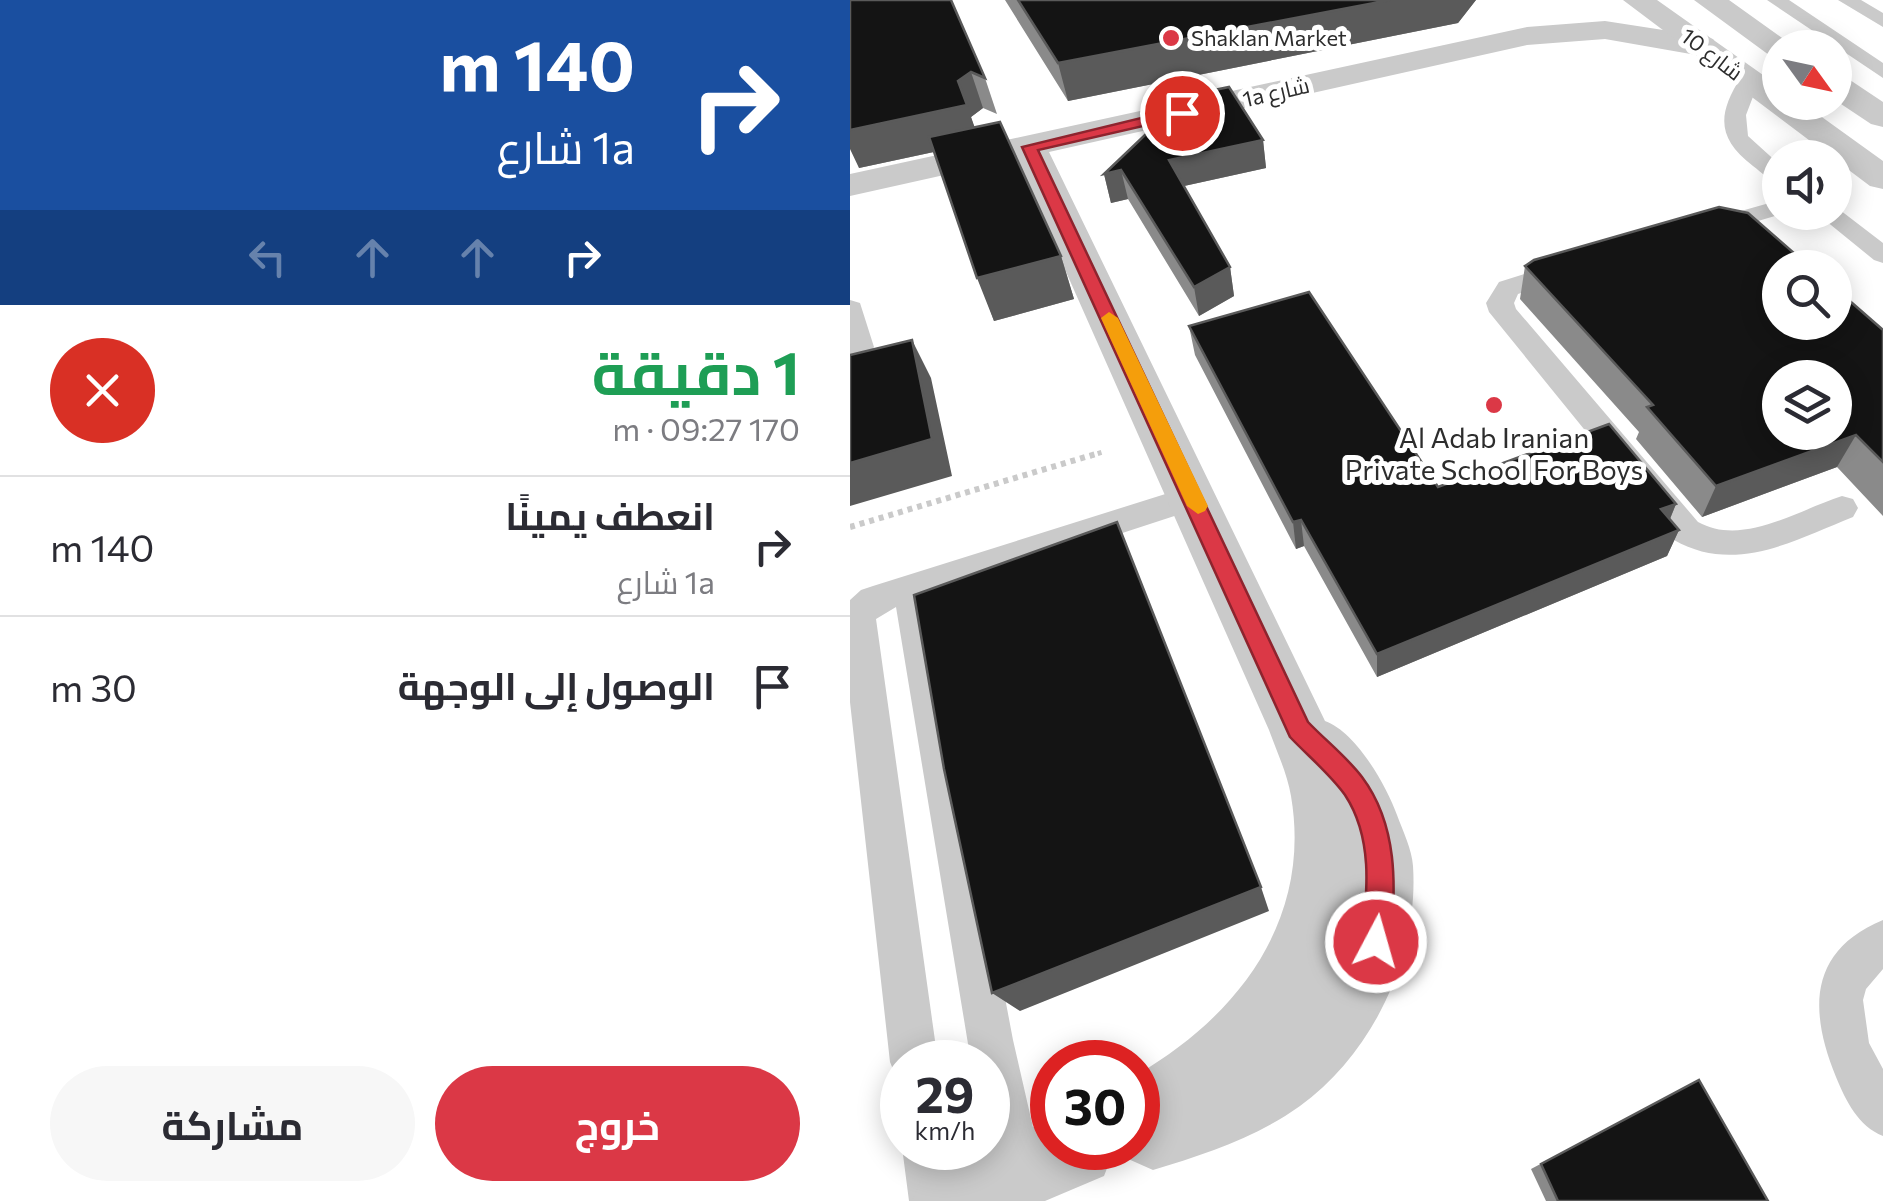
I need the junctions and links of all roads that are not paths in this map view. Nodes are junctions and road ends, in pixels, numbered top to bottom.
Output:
1 (1544, 0) edge
2 (1595, 0) edge
3 (1638, 0) edge
4 (1710, 0) edge
5 (1776, 0) edge
6 (1847, 0) edge
7 (1883, 21) edge
8 (1527, 36) junction
9 (1762, 36) edge
10 (1702, 46) junction
11 (1883, 72) edge
12 (1748, 82) junction
13 (1852, 96) edge
14 (1883, 117) edge
15 (994, 147) junction
16 (1762, 162) edge
17 (1883, 178) edge
18 (850, 186) edge
19 (1762, 211) edge
20 (1850, 230) edge
21 (1670, 238) edge
22 (1883, 256) edge
23 (1594, 261) edge
24 (850, 309) edge
25 (860, 346) dead end
26 (1194, 497) junction
27 (1842, 508) dead end
28 (910, 588) junction
29 (1299, 730) junction
30 (1883, 942) edge
31 (911, 1040) edge
32 (1160, 1104) edge
33 (1883, 1112) edge
34 (1160, 1130) edge
35 (930, 1170) edge
36 (1016, 1173) edge
37 (935, 1201) edge

1 - 8 street
2 - 8 street, 1a شارع
3 - 10 street, شارع 10
4 - 9 street, شارع 10
5 - 11 lane
6 - 7 lane
8 - 10 street, 1a شارع
8 - 15 street, 1a شارع
10 - 12 street, شارع 10
12 - 16 lane
12 - 17 street, شارع 10
13 - 14 street
15 - 18 street, 1a شارع
15 - 26 street
19 - 21 lane
20 - 22 lane
23 - 27 lane
24 - 25 lane
26 - 28 lane
26 - 29 street
28 - 31 lane
28 - 36 lane
29 - 32 street
29 - 34 street
30 - 33 lane
35 - 37 lane

